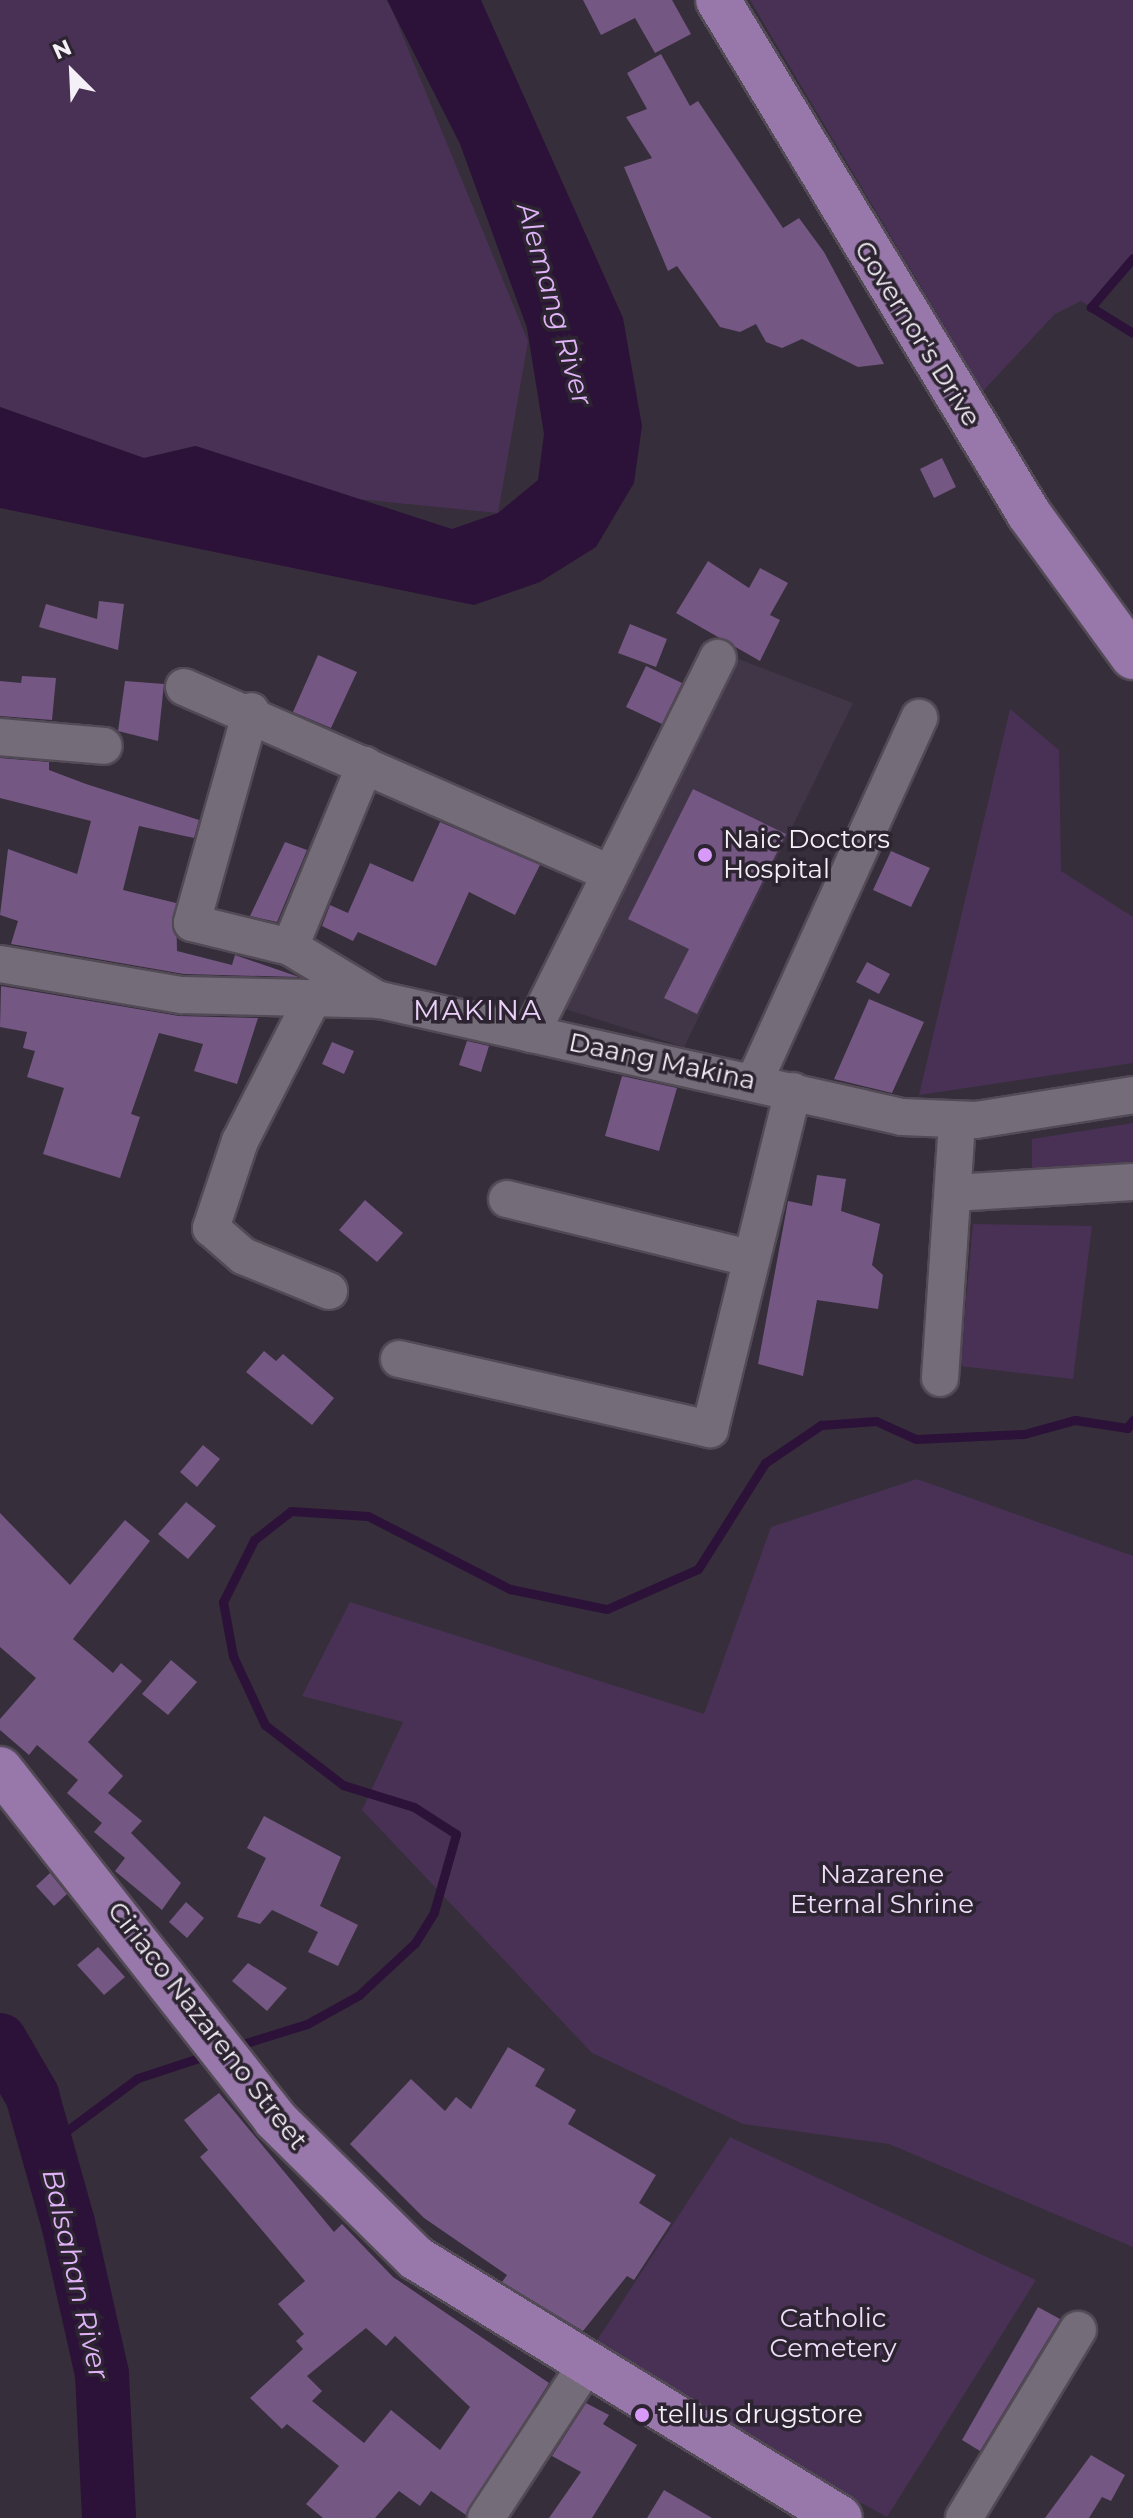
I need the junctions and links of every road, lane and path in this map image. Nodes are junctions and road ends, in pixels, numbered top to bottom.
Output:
1 (718, 0) edge
2 (1133, 657) edge
3 (718, 658) dead end
4 (184, 687) dead end
5 (251, 711) junction
6 (919, 718) dead end
7 (0, 737) edge
8 (104, 746) dead end
9 (365, 765) junction
10 (606, 871) junction
11 (290, 947) junction
12 (0, 964) edge
13 (313, 998) junction
14 (380, 1000) junction
15 (531, 1034) junction
16 (754, 1082) junction
17 (793, 1091) junction
18 (1133, 1095) edge
19 (957, 1122) junction
20 (1133, 1182) edge
21 (953, 1193) junction
22 (507, 1199) dead end
23 (749, 1258) junction
24 (329, 1291) dead end
25 (399, 1359) dead end
26 (940, 1378) dead end
27 (0, 1769) edge
28 (1078, 2330) dead end
29 (586, 2365) junction
30 (486, 2518) edge
31 (840, 2518) edge
32 (964, 2518) edge

1 - 2 main road, Governor's Drive
3 - 10 street
4 - 5 street
5 - 9 street
5 - 11 street
6 - 16 street
7 - 8 street
9 - 10 street
9 - 11 street
10 - 15 street
11 - 14 street
12 - 13 street, Daang Makina
13 - 14 street, Daang Makina
13 - 24 street
14 - 15 street, Daang Makina
15 - 16 street, Daang Makina
16 - 17 street, Daang Makina
17 - 19 street, Daang Makina
17 - 23 street
18 - 19 street, Daang Makina
19 - 21 street
20 - 21 street
21 - 26 street
22 - 23 street
23 - 25 street
27 - 29 main road, Ciriaco Nazareno Street
28 - 32 street
29 - 30 street
29 - 31 main road, Ciriaco Nazareno Street

